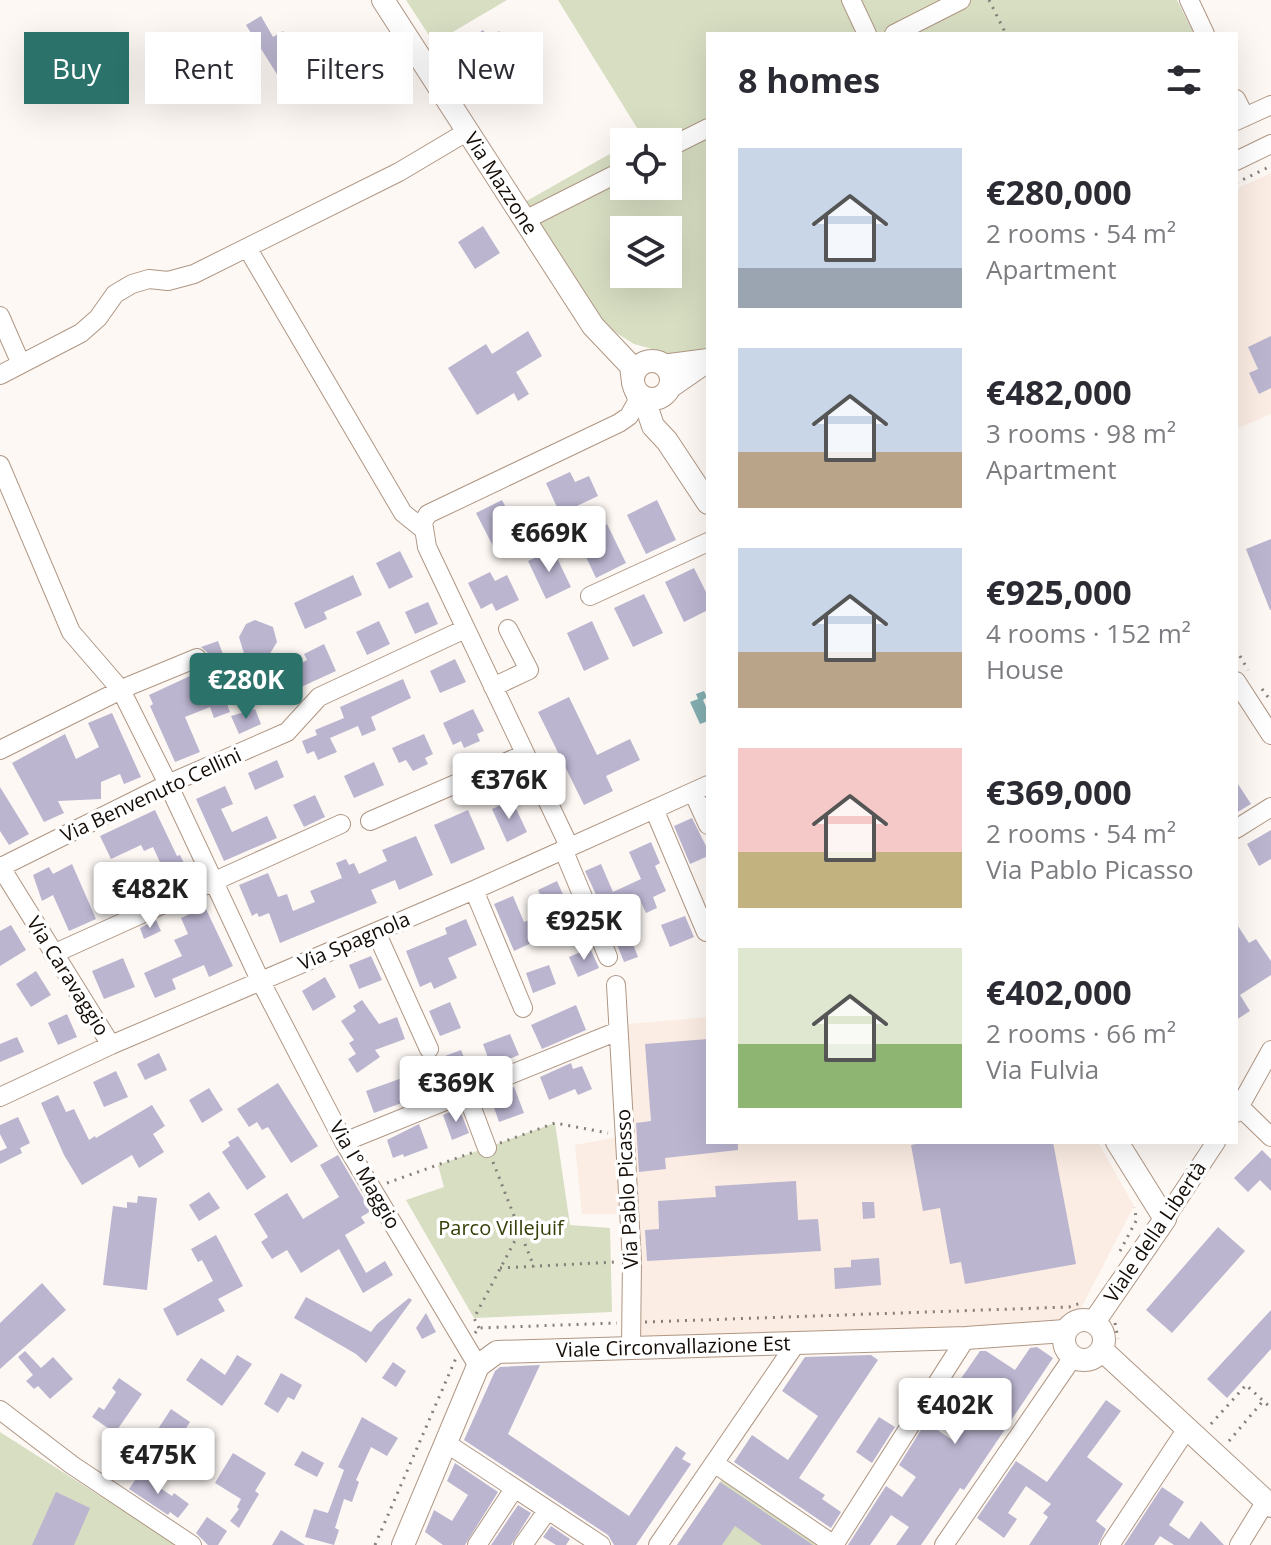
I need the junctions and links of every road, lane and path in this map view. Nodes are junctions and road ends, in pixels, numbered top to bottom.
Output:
1 (383, 0) edge
2 (851, 0) edge
3 (961, 0) edge
4 (989, 0) edge
5 (1189, 0) edge
6 (866, 32) edge
7 (898, 32) edge
8 (1005, 32) edge
9 (1204, 32) edge
10 (1271, 105) edge
11 (1240, 119) edge
12 (706, 129) edge
13 (468, 131) junction
14 (682, 141) edge
15 (1271, 144) edge
16 (1238, 160) edge
17 (1271, 166) edge
18 (610, 177) edge
19 (1238, 182) edge
20 (525, 220) junction
21 (248, 249) junction
22 (0, 316) edge
23 (593, 326) junction
24 (706, 360) edge
25 (656, 362) junction
26 (706, 362) edge
27 (21, 364) junction
28 (0, 375) edge
29 (635, 388) junction
30 (667, 393) junction
31 (667, 441) junction
32 (0, 465) edge
33 (706, 500) edge
34 (423, 529) junction
35 (706, 543) edge
36 (590, 596) dead end
37 (465, 629) junction
38 (508, 629) dead end
39 (197, 658) dead end
40 (493, 687) junction
41 (121, 690) junction
42 (1239, 694) edge
43 (1271, 735) edge
44 (0, 750) edge
45 (525, 754) junction
46 (168, 784) junction
47 (701, 788) edge
48 (1271, 807) edge
49 (654, 809) junction
50 (706, 814) edge
51 (370, 821) dead end
52 (341, 824) dead end
53 (1238, 828) edge
54 (566, 848) junction
55 (0, 866) edge
56 (213, 881) junction
57 (474, 890) junction
58 (376, 932) junction
59 (706, 932) edge
60 (53, 954) junction
61 (608, 957) dead end
62 (260, 980) junction
63 (616, 985) dead end
64 (523, 1008) dead end
65 (618, 1031) junction
66 (111, 1045) junction
67 (429, 1049) dead end
68 (1271, 1050) edge
69 (466, 1092) junction
70 (0, 1097) edge
71 (1238, 1110) edge
72 (624, 1137) junction
73 (1271, 1137) edge
74 (344, 1142) junction
75 (1118, 1144) edge
76 (1215, 1144) edge
77 (487, 1148) junction
78 (372, 1188) junction
79 (1135, 1204) dead end
80 (1165, 1219) junction
81 (520, 1232) junction
82 (1114, 1260) dead end
83 (632, 1261) junction
84 (534, 1267) junction
85 (500, 1268) junction
86 (1094, 1322) junction
87 (479, 1328) dead end
88 (1065, 1331) junction
89 (966, 1338) junction
90 (797, 1342) junction
91 (631, 1348) junction
92 (1102, 1350) junction
93 (1073, 1357) junction
94 (478, 1366) junction
95 (1263, 1401) junction
96 (1271, 1408) edge
97 (0, 1410) edge
98 (1211, 1424) dead end
99 (1188, 1427) junction
100 (1229, 1441) dead end
101 (446, 1443) junction
102 (714, 1463) junction
103 (514, 1489) junction
104 (1269, 1504) edge
105 (547, 1511) junction
106 (192, 1545) edge
107 (403, 1545) edge
108 (477, 1545) edge
109 (523, 1545) edge
110 (601, 1545) edge
111 (658, 1545) edge
112 (834, 1545) edge
113 (944, 1545) edge
114 (1110, 1545) edge
115 (1239, 1545) edge

1 - 13 main road, Via Mazzone
2 - 6 street
3 - 7 street
4 - 8 path
5 - 9 street
10 - 11 street
12 - 14 street
13 - 20 main road, Via Mazzone
13 - 21 street
15 - 16 street
17 - 19 path
18 - 20 street
20 - 23 main road, Via Mazzone
21 - 27 street
21 - 34 street
22 - 27 street
23 - 25 main road, Via Mazzone
23 - 29 main road, Via Mazzone
24 - 25 street
25 - 29 main road
25 - 30 main road, Via Mazzone
26 - 30 street
27 - 28 street
29 - 30 main road
29 - 31 main road, Via Mazzone
29 - 34 street
30 - 31 main road, Via Mazzone
31 - 33 main road, Via Mazzone
32 - 41 street, Via I° Maggio
34 - 37 street
35 - 36 street
37 - 40 street
37 - 46 street, Via Benvenuto Cellini
38 - 40 street
39 - 41 street
40 - 45 street
41 - 44 street
41 - 46 street, Via I° Maggio
42 - 43 street
45 - 51 street
45 - 54 street
46 - 55 street, Via Benvenuto Cellini
46 - 56 street, Via I° Maggio
47 - 49 street, Via Spagnola
47 - 50 street
48 - 53 street
49 - 54 street, Via Spagnola
49 - 59 street
52 - 56 street
54 - 57 street, Via Spagnola
54 - 61 street
55 - 60 street, Via Caravaggio
56 - 60 street
56 - 62 street, Via I° Maggio
57 - 58 street, Via Spagnola
57 - 64 street
58 - 62 street, Via Spagnola
58 - 67 street
60 - 66 street, Via Caravaggio
62 - 66 street, Via Spagnola
62 - 74 street, Via I° Maggio
63 - 65 street, Via Pablo Picasso
65 - 69 street
65 - 72 street, Via Pablo Picasso
66 - 70 street, Via Spagnola
68 - 71 street
69 - 74 street
69 - 77 street
71 - 73 street
72 - 77 path
72 - 83 street, Via Pablo Picasso
74 - 78 street, Via I° Maggio
75 - 80 main road
76 - 80 street, Viale della Libertà
77 - 78 path
77 - 81 path
78 - 94 street, Via I° Maggio
79 - 82 path
80 - 86 main road, Viale della Libertà
81 - 84 path
81 - 85 path
83 - 84 path
83 - 91 street, Via Pablo Picasso
84 - 85 path
85 - 87 path
86 - 88 main road, Viale Circonvallazione Est
86 - 92 main road
88 - 89 main road, Viale Circonvallazione Est
88 - 93 main road
89 - 90 main road, Viale Circonvallazione Est
89 - 112 street
90 - 91 main road, Viale Circonvallazione Est
90 - 102 street
91 - 94 main road, Viale Circonvallazione Est
92 - 93 main road
92 - 99 main road
93 - 113 street
94 - 101 main road
95 - 96 path
95 - 98 path
95 - 100 path
97 - 106 street
99 - 104 main road
99 - 114 street
101 - 103 street
101 - 107 main road
102 - 111 street
102 - 112 street
103 - 105 street
103 - 108 street
104 - 115 street
105 - 109 street
105 - 110 street

